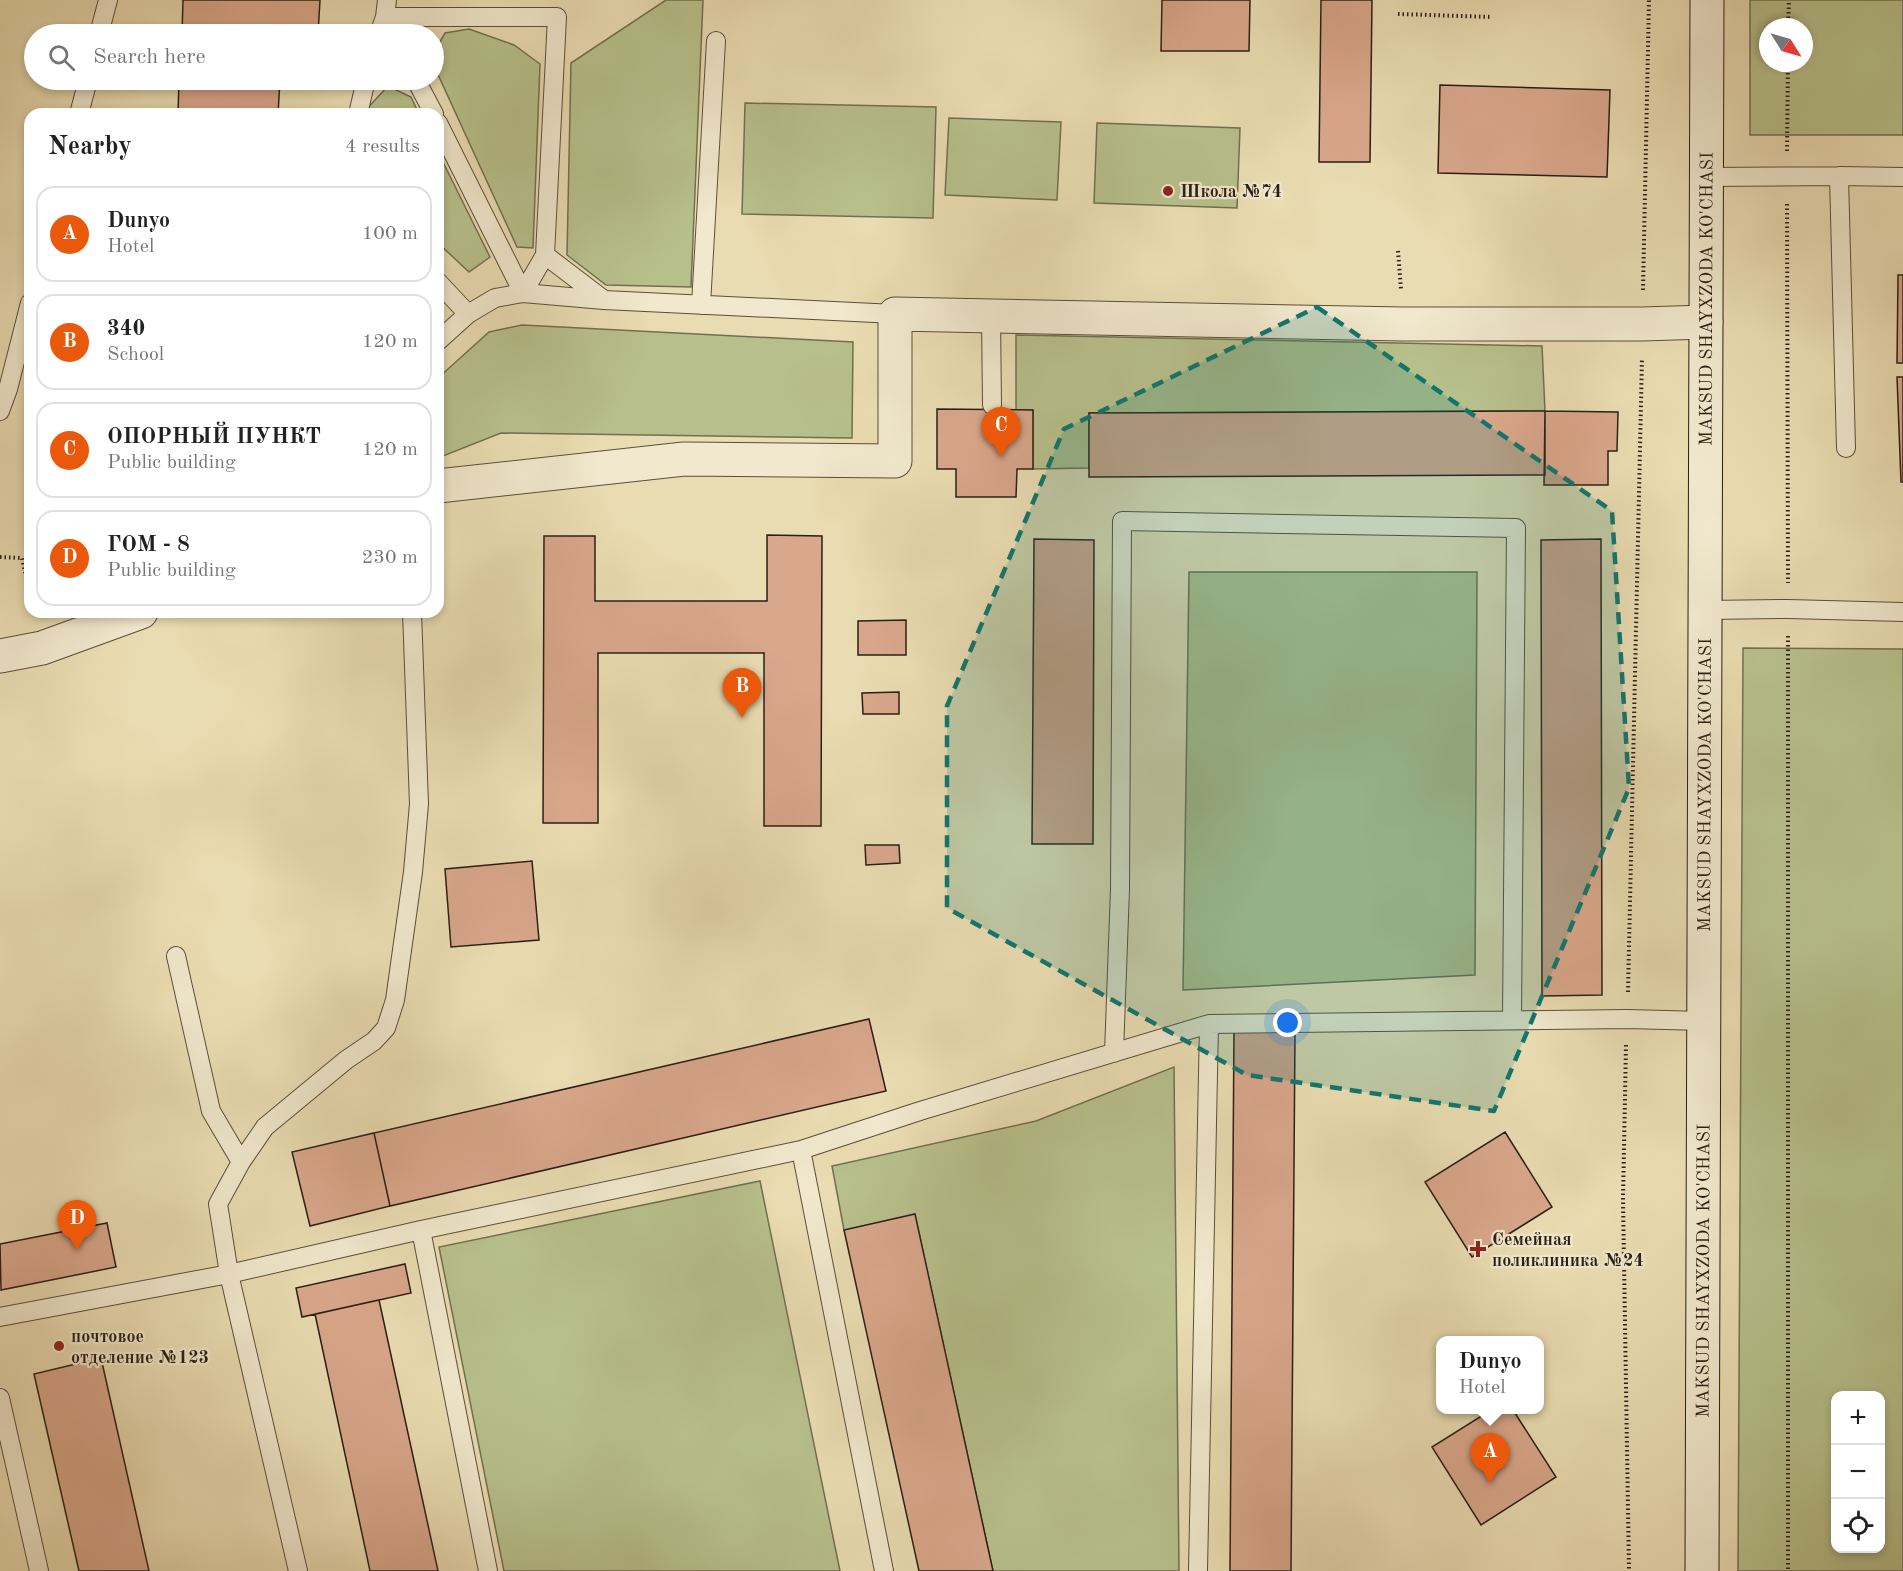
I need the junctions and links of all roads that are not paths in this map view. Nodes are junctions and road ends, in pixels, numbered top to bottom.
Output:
1 (108, 0) edge
2 (1707, 0) edge
3 (386, 8) edge
4 (102, 24) edge
5 (382, 24) edge
6 (391, 24) edge
7 (716, 40) dead end
8 (85, 90) edge
9 (364, 90) edge
10 (421, 90) edge
11 (81, 108) edge
12 (359, 108) edge
13 (431, 108) edge
14 (444, 135) edge
15 (1839, 176) junction
16 (1706, 177) junction
17 (1903, 177) edge
18 (545, 255) junction
19 (444, 288) edge
20 (523, 293) junction
21 (604, 300) junction
22 (701, 305) junction
23 (468, 314) junction
24 (895, 314) junction
25 (991, 316) junction
26 (1706, 322) junction
27 (24, 323) edge
28 (444, 336) edge
29 (4, 388) edge
30 (992, 405) dead end
31 (0, 411) edge
32 (1846, 448) dead end
33 (444, 485) edge
34 (1705, 610) junction
35 (1903, 612) edge
36 (124, 618) edge
37 (412, 618) edge
38 (0, 656) edge
39 (176, 956) dead end
40 (1512, 1020) junction
41 (1704, 1022) junction
42 (1209, 1024) junction
43 (1114, 1053) junction
44 (801, 1150) junction
45 (242, 1162) junction
46 (421, 1230) junction
47 (229, 1274) junction
48 (0, 1317) edge
49 (0, 1398) edge
50 (39, 1571) edge
51 (298, 1571) edge
52 (488, 1571) edge
53 (884, 1571) edge
54 (1198, 1571) edge
55 (1702, 1571) edge

1 - 4 lane
2 - 16 street, MAKSUD SHAYXZODA KO'CHASI
3 - 5 lane
3 - 6 lane
3 - 18 lane
7 - 22 lane
8 - 11 lane
9 - 12 lane
10 - 13 lane
14 - 20 lane
15 - 16 lane
15 - 17 lane
15 - 32 lane
16 - 26 street, MAKSUD SHAYXZODA KO'CHASI
18 - 20 lane
18 - 21 lane
19 - 23 lane
20 - 21 lane
20 - 23 lane
21 - 22 lane
22 - 24 lane
23 - 28 lane
24 - 25 street
24 - 33 street
25 - 26 street
25 - 30 lane
26 - 34 street, MAKSUD SHAYXZODA KO'CHASI
27 - 29 lane
29 - 31 lane
34 - 35 lane
34 - 41 street, MAKSUD SHAYXZODA KO'CHASI
36 - 38 street
37 - 45 lane
39 - 45 lane
40 - 41 lane
40 - 42 lane
40 - 43 lane
41 - 55 street, MAKSUD SHAYXZODA KO'CHASI
42 - 43 lane
42 - 54 lane
43 - 44 lane
44 - 46 lane
44 - 53 lane
45 - 47 lane
46 - 47 lane
46 - 52 lane
47 - 48 lane
47 - 51 lane
49 - 50 lane

